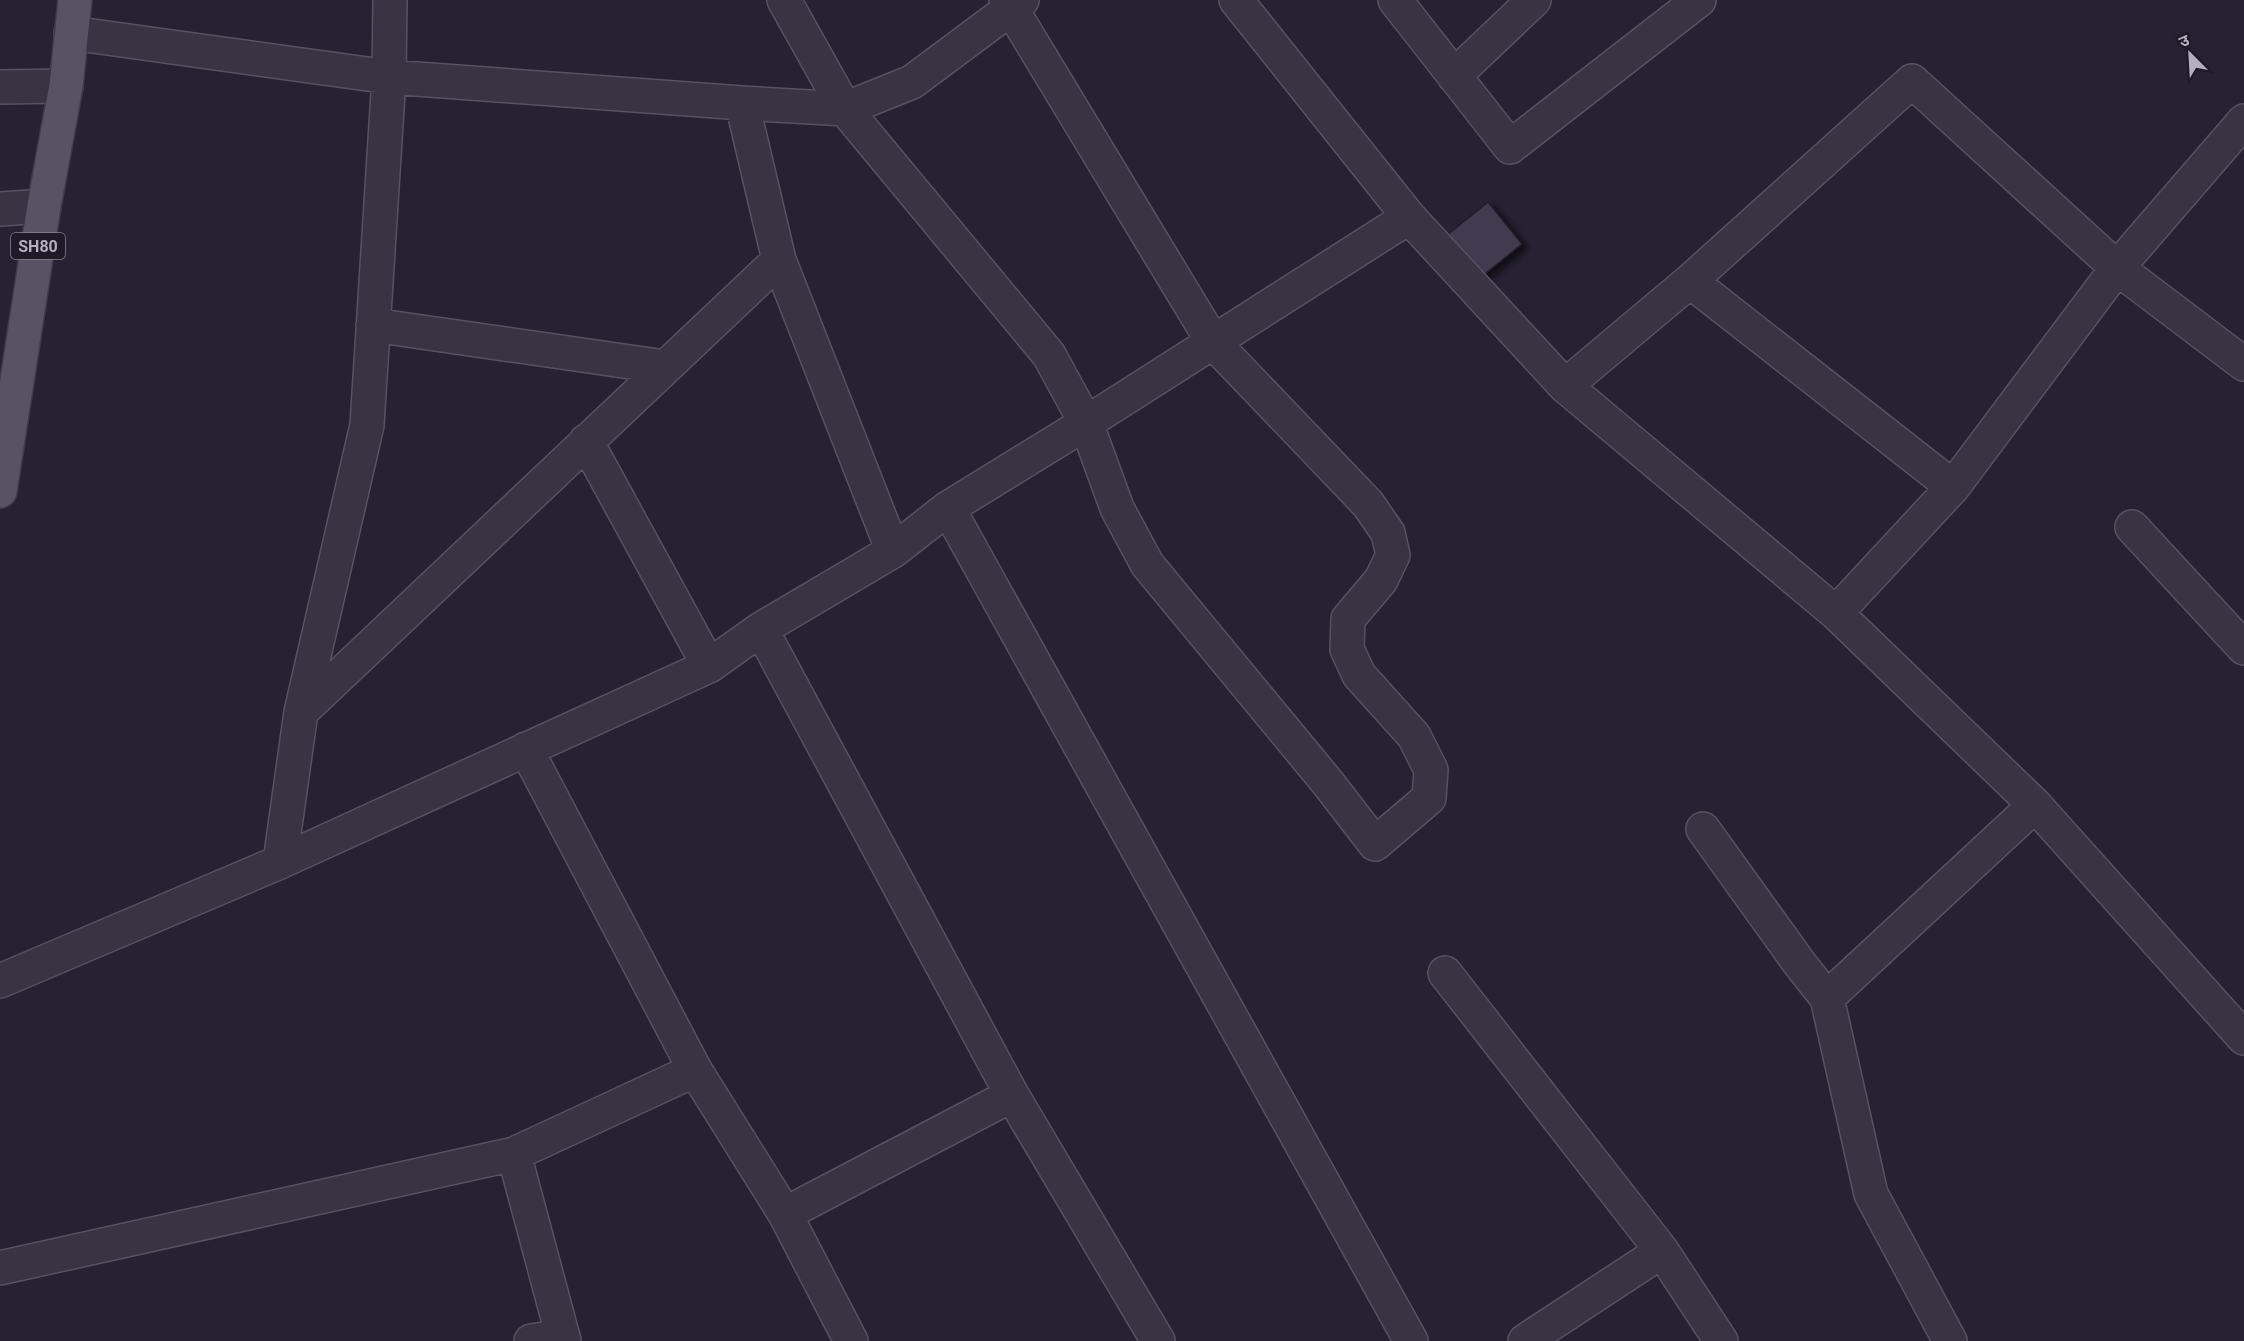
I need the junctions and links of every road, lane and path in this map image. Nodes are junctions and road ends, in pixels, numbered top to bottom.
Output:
1 (75, 0) edge
2 (390, 0) edge
3 (784, 0) edge
4 (1236, 0) edge
5 (1395, 0) edge
6 (1534, 0) edge
7 (1699, 0) edge
8 (1014, 3) edge
9 (71, 33) junction
10 (1454, 76) junction
11 (388, 77) junction
12 (66, 86) junction
13 (0, 87) edge
14 (742, 103) junction
15 (845, 109) junction
16 (2244, 121) edge
17 (44, 206) junction
18 (0, 209) edge
19 (1409, 217) junction
20 (778, 260) junction
21 (2117, 268) junction
22 (1690, 281) junction
23 (373, 324) junction
24 (1213, 342) junction
25 (2244, 364) edge
26 (665, 367) junction
27 (1565, 386) junction
28 (1086, 423) junction
29 (586, 441) junction
30 (1953, 487) junction
31 (0, 491) edge
32 (948, 508) junction
33 (2132, 527) dead end
34 (893, 551) junction
35 (1836, 613) junction
36 (761, 629) junction
37 (2244, 648) edge
38 (709, 666) junction
39 (301, 712) junction
40 (526, 749) junction
41 (2035, 805) junction
42 (1703, 829) dead end
43 (280, 862) junction
44 (1445, 973) dead end
45 (0, 981) edge
46 (1827, 998) junction
47 (2240, 1025) edge
48 (695, 1070) junction
49 (1012, 1095) junction
50 (514, 1154) junction
51 (785, 1214) junction
52 (1662, 1251) junction
53 (0, 1268) edge
54 (564, 1338) edge
55 (531, 1341) edge
56 (851, 1341) edge
57 (1158, 1341) edge
58 (1411, 1341) edge
59 (1526, 1341) edge
60 (1721, 1341) edge
61 (1950, 1341) edge

1 - 9 main road, SH80
2 - 11 street
3 - 15 street
4 - 19 street
5 - 10 street
6 - 10 street
7 - 10 street
8 - 15 street
8 - 24 street
9 - 11 street
9 - 12 main road, SH80
11 - 14 street
11 - 23 street
12 - 13 street
12 - 17 main road, SH80
14 - 15 street
14 - 20 street
15 - 28 street
16 - 21 street
17 - 18 street
17 - 31 main road, SH80
19 - 24 street
19 - 27 street
20 - 26 street
20 - 34 street
21 - 22 street
21 - 25 street
21 - 30 street
22 - 27 street
22 - 30 street
23 - 26 street
23 - 39 street
24 - 28 street
24 - 28 street
26 - 29 street
27 - 35 street
28 - 32 street
29 - 38 street
29 - 39 street
30 - 35 street
32 - 34 street
32 - 58 street
33 - 37 street
34 - 36 street
35 - 41 street
36 - 38 street
36 - 49 street
38 - 40 street
39 - 43 street
40 - 43 street
40 - 48 street
41 - 46 street
41 - 47 street
42 - 46 street
43 - 45 street
44 - 52 street
46 - 61 street
48 - 50 street
48 - 51 street
49 - 51 street
49 - 57 street
50 - 53 street
50 - 54 street
51 - 56 street
52 - 59 street
52 - 60 street
54 - 55 street

